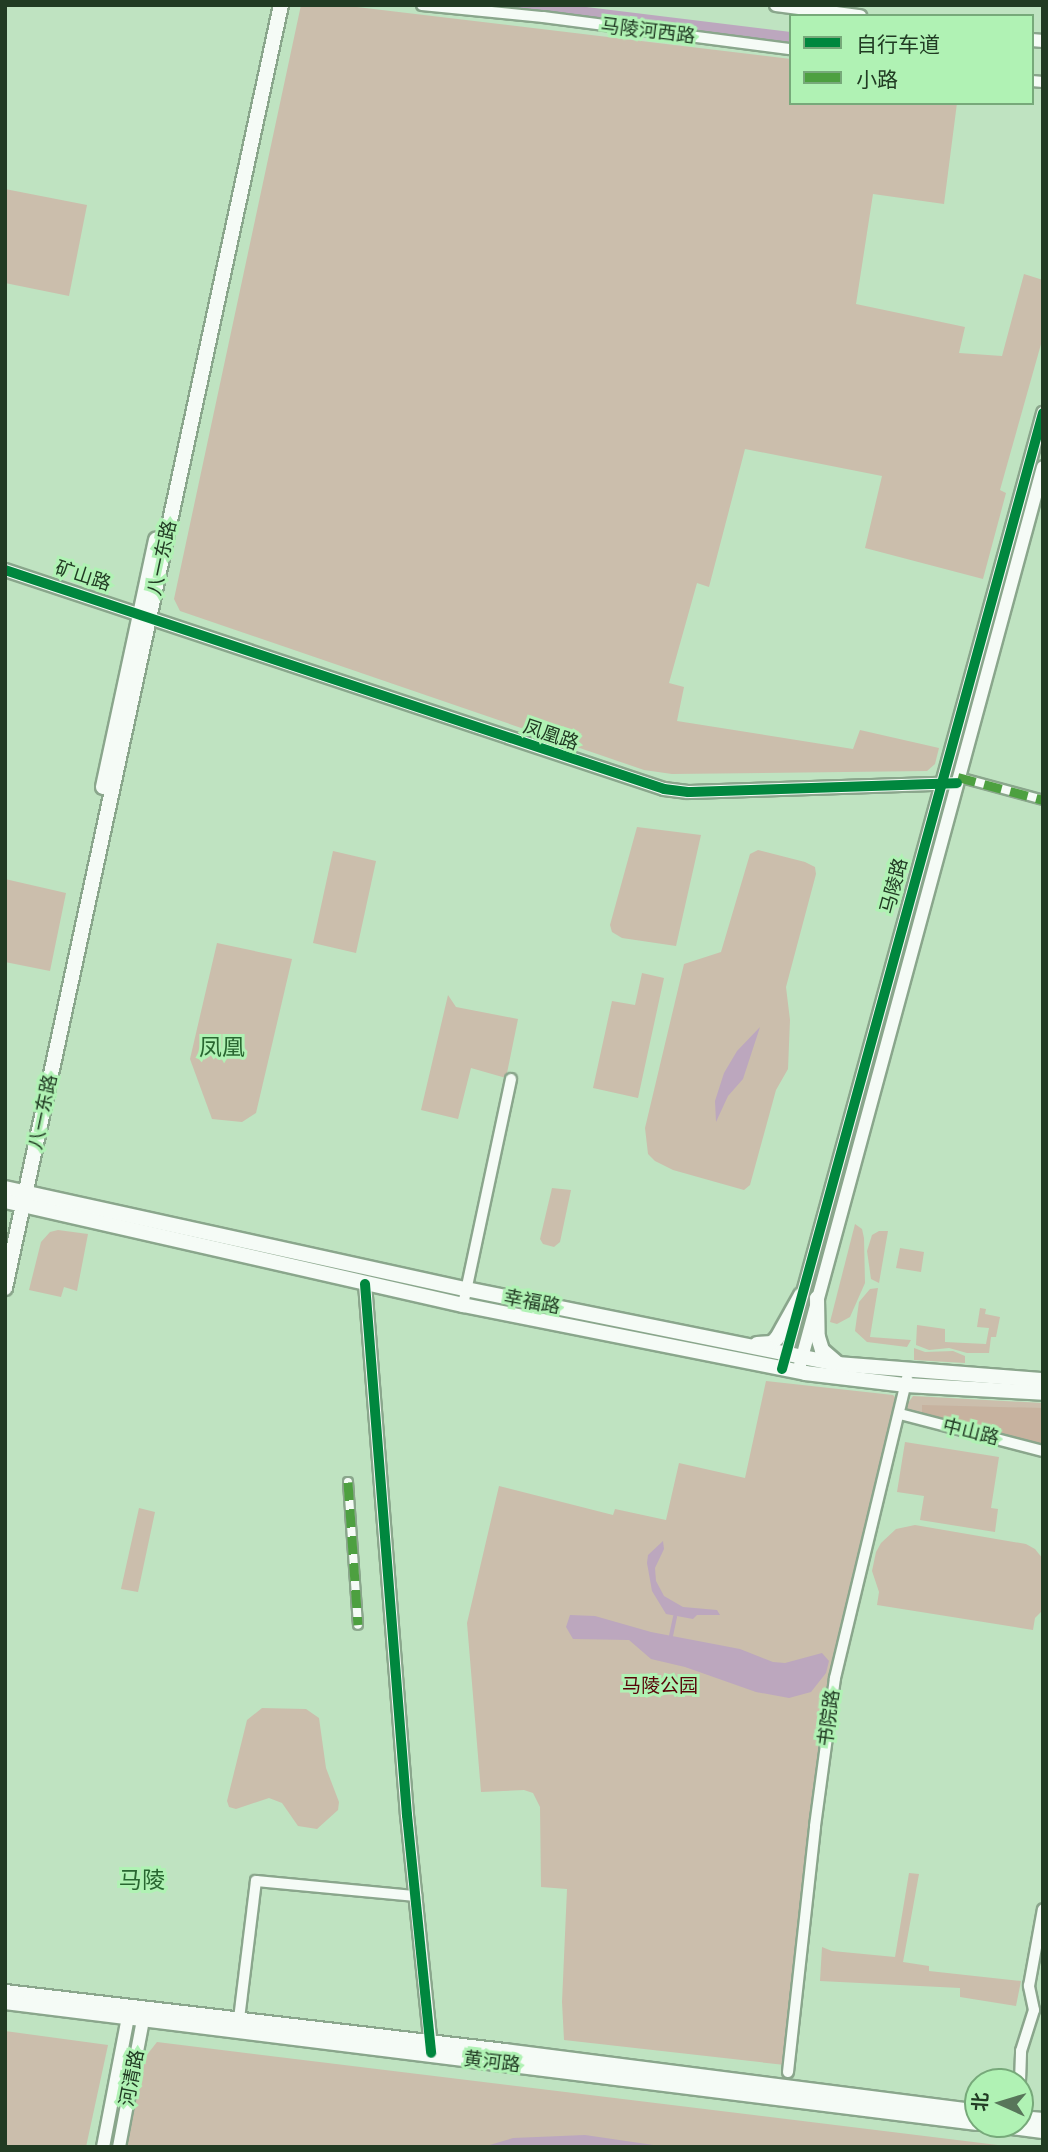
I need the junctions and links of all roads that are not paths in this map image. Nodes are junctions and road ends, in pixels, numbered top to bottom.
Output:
1 (271, 5) edge
2 (281, 5) edge
3 (422, 5) edge
4 (776, 5) edge
5 (845, 14) edge
6 (789, 49) edge
7 (1043, 413) edge
8 (1043, 467) edge
9 (5, 570) edge
10 (145, 614) junction
11 (958, 780) junction
12 (940, 782) junction
13 (1043, 800) edge
14 (511, 1079) dead end
15 (15, 1197) edge
16 (5, 1243) edge
17 (365, 1284) junction
18 (5, 1288) edge
19 (466, 1289) junction
20 (801, 1295) junction
21 (817, 1298) junction
22 (463, 1305) junction
23 (741, 1344) junction
24 (786, 1353) junction
25 (802, 1357) junction
26 (838, 1364) junction
27 (782, 1369) junction
28 (799, 1372) junction
29 (907, 1378) junction
30 (1043, 1380) edge
31 (1043, 1393) edge
32 (900, 1414) junction
33 (1043, 1451) edge
34 (348, 1482) dead end
35 (358, 1625) dead end
36 (416, 1896) junction
37 (1043, 1909) edge
38 (5, 1992) edge
39 (5, 2002) edge
40 (144, 2014) junction
41 (128, 2017) junction
42 (239, 2020) junction
43 (431, 2047) junction
44 (1020, 2068) edge
45 (788, 2072) dead end
46 (964, 2110) edge
47 (964, 2121) edge
48 (103, 2147) edge
49 (119, 2147) edge

1 - 10 main road, 八一东路
2 - 10 main road, 八一东路
3 - 6 street, 马陵河西路
4 - 5 street
7 - 12 street, 马陵路
8 - 11 street, 马陵路
9 - 10 street, 矿山路
10 - 12 street, 凤凰路
10 - 15 main road, 八一东路
11 - 12 street, 凤凰路
11 - 13 street
11 - 21 street, 马陵路
12 - 20 street, 马陵路
14 - 19 street
15 - 16 main road
15 - 17 main road, 幸福路
15 - 18 main road
15 - 19 main road, 幸福路
17 - 22 main road, 幸福路
17 - 36 street
19 - 22 street
19 - 23 main road, 幸福路
20 - 23 main road
20 - 24 street, 马陵路
21 - 25 street, 马陵路
21 - 26 main road
22 - 27 main road, 幸福路
23 - 24 main road, 幸福路
24 - 25 main road, 幸福路
24 - 27 street, 马陵路
25 - 26 main road, 幸福路
25 - 28 street, 马陵路
26 - 29 main road, 幸福路
27 - 28 main road
28 - 29 main road, 幸福路
29 - 30 main road, 幸福路
29 - 31 main road, 幸福路
29 - 32 street, 书院路
32 - 33 street, 中山路
32 - 45 street, 书院路
34 - 35 street
36 - 42 street
36 - 43 street
37 - 44 street
38 - 40 main road, 黄河路
39 - 41 main road, 黄河路
40 - 41 main road, 黄河路
40 - 42 main road, 黄河路
40 - 43 main road, 黄河路
40 - 49 street, 河清路
41 - 48 street, 河清路
42 - 43 main road, 黄河路
43 - 46 main road, 黄河路
43 - 47 main road, 黄河路

